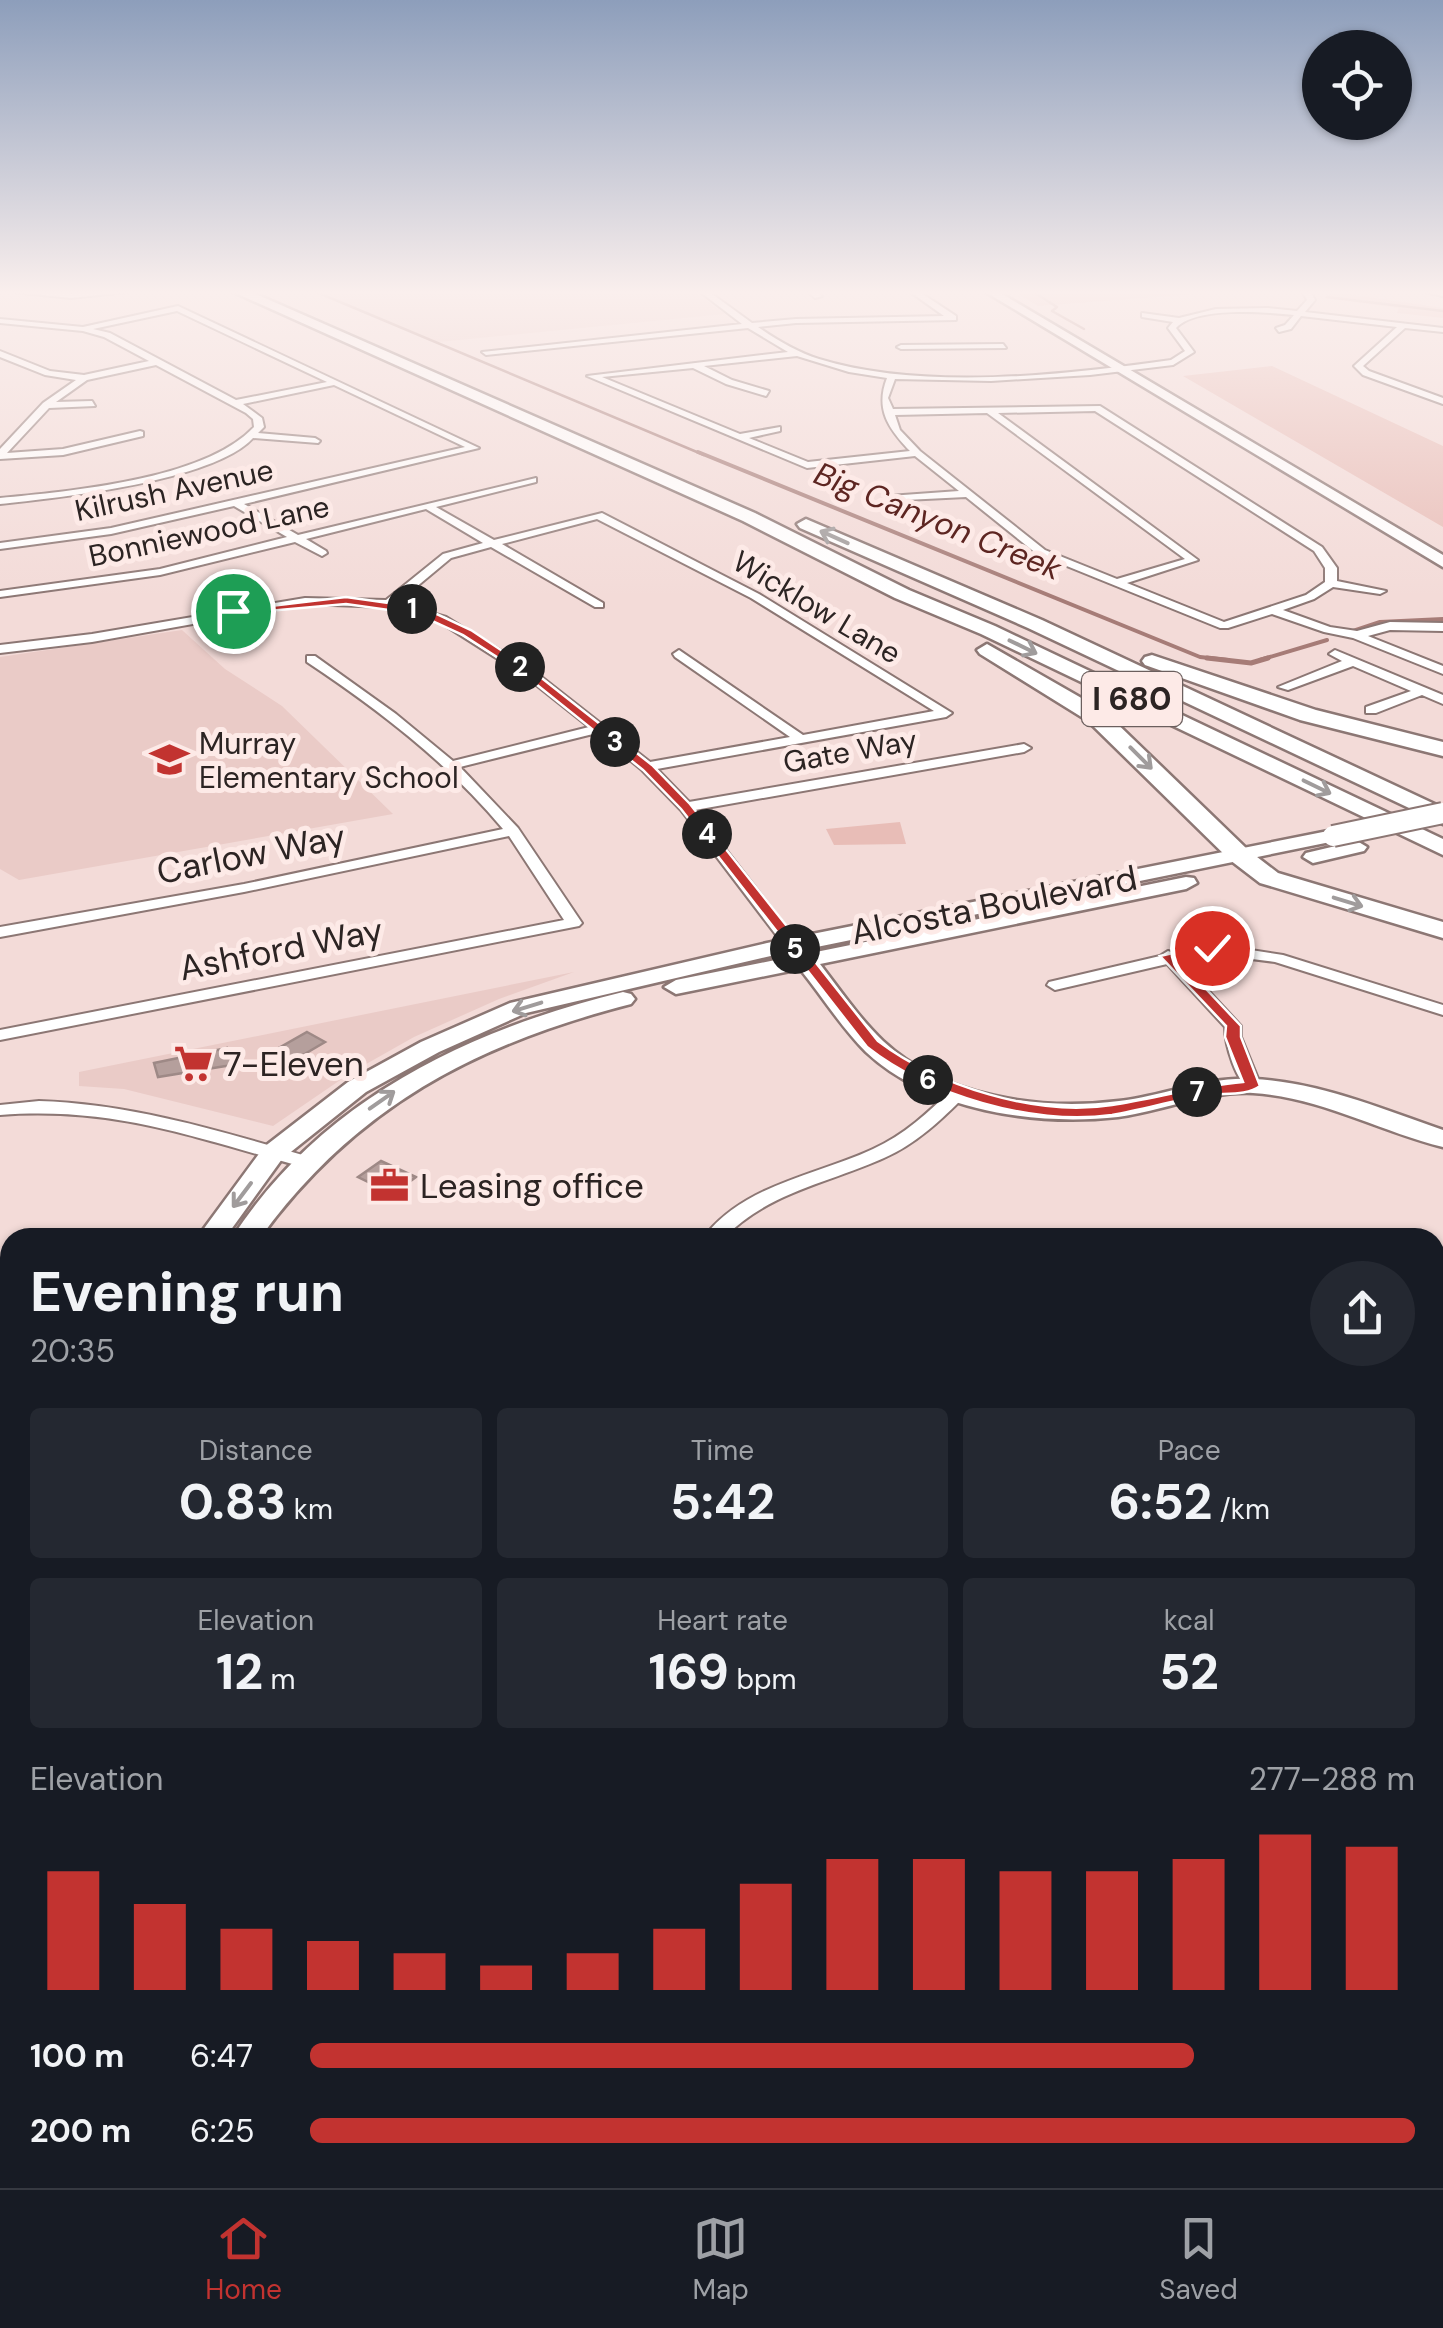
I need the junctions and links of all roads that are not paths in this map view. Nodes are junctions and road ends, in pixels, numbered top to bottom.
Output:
1 (63, 393) edge
2 (217, 393) edge
3 (282, 393) edge
4 (357, 393) edge
5 (469, 393) edge
6 (506, 393) edge
7 (632, 393) edge
8 (886, 393) edge
9 (1160, 393) edge
10 (1179, 393) edge
11 (1418, 393) edge
12 (1443, 402) edge
13 (236, 403) junction
14 (92, 404) dead end
15 (46, 405) junction
16 (990, 411) junction
17 (889, 412) junction
18 (777, 429) dead end
19 (140, 434) dead end
20 (255, 436) junction
21 (738, 437) junction
22 (315, 440) dead end
23 (916, 453) junction
24 (0, 456) edge
25 (532, 480) dead end
26 (966, 494) junction
27 (889, 499) dead end
28 (0, 501) edge
29 (236, 504) junction
30 (427, 506) junction
31 (298, 539) junction
32 (491, 542) junction
33 (0, 546) edge
34 (1443, 547) edge
35 (322, 553) dead end
36 (1443, 562) edge
37 (1118, 582) junction
38 (1332, 583) junction
39 (1380, 591) dead end
40 (0, 594) edge
41 (902, 594) junction
42 (389, 604) junction
43 (599, 606) dead end
44 (1272, 610) junction
45 (1035, 624) junction
46 (1443, 627) edge
47 (1357, 636) junction
48 (0, 649) edge
49 (679, 654) dead end
50 (1336, 654) dead end
51 (311, 659) dead end
52 (1352, 662) junction
53 (1424, 662) junction
54 (1443, 670) edge
55 (1132, 672) junction
56 (1385, 675) junction
57 (1284, 687) dead end
58 (1422, 691) junction
59 (1443, 700) edge
60 (1371, 710) dead end
61 (598, 729) junction
62 (798, 738) junction
63 (1024, 748) dead end
64 (1443, 749) edge
65 (449, 766) junction
66 (647, 768) junction
67 (1443, 800) edge
68 (686, 806) junction
69 (1443, 815) edge
70 (1443, 829) edge
71 (512, 831) junction
72 (1443, 848) edge
73 (1248, 862) junction
74 (1443, 930) edge
75 (0, 932) edge
76 (800, 954) junction
77 (1168, 956) junction
78 (1055, 984) dead end
79 (1443, 1010) edge
80 (0, 1035) edge
81 (1252, 1086) junction
82 (958, 1092) junction
83 (0, 1110) edge
84 (1443, 1138) edge
85 (273, 1153) junction
86 (307, 1162) junction
87 (217, 1228) edge
88 (252, 1228) edge
89 (720, 1228) edge

1 - 15 street
2 - 13 street
3 - 13 street
4 - 29 street, Kilrush Avenue
5 - 41 highway, I 680
45 -> 6 highway, I 680
7 - 21 street
8 - 17 street
9 - 36 main road
10 - 34 main road
11 - 12 street
13 - 20 street
14 - 15 street
15 - 24 street
16 - 17 street
16 - 37 street
16 - 38 street
17 - 23 street
18 - 21 street
19 - 24 street
20 - 22 street
20 - 28 street
21 - 23 street
23 - 26 street
25 - 30 street, Bonniewood Lane
26 - 27 street
26 - 37 street
29 - 31 street
29 - 33 street, Kilrush Avenue
30 - 31 street, Bonniewood Lane
30 - 32 street
31 - 35 street
31 - 40 street, Bonniewood Lane
32 - 42 street, Wicklow Lane
32 - 43 street
32 - 62 street, Wicklow Lane
37 - 44 street
38 - 39 street
38 - 44 street
41 -> 72 highway, I 680
41 -> 73 highway
42 - 48 street
42 - 61 street
44 - 47 street
45 - 55 highway, I 680
45 - 64 highway
46 - 47 street
47 - 53 street
49 - 62 street
50 - 52 street
51 - 65 street
52 - 56 street
52 - 57 street
53 - 54 street
53 - 56 street
55 - 67 highway
55 - 69 highway, I 680
56 - 58 street
58 - 59 street
58 - 60 street
61 - 65 street
61 - 66 street
62 - 66 street, Wicklow Lane
63 - 68 street, Gate Way
65 - 71 street
66 - 68 street
68 - 76 street
69 - 73 main road, Alcosta Boulevard, bridge
70 - 73 main road, Alcosta Boulevard
71 - 75 street, Carlow Way
71 - 80 street, Ashford Way
73 -> 74 highway
73 - 76 main road, Alcosta Boulevard
76 - 82 main road
76 -> 85 main road, Alcosta Boulevard
86 -> 76 main road, Alcosta Boulevard
77 - 78 street
77 - 79 street
77 - 81 street
81 - 82 main road
81 - 84 main road
82 - 89 street
83 - 85 street
85 - 86 street
85 -> 87 main road, Alcosta Boulevard
86 - 88 main road, Alcosta Boulevard

